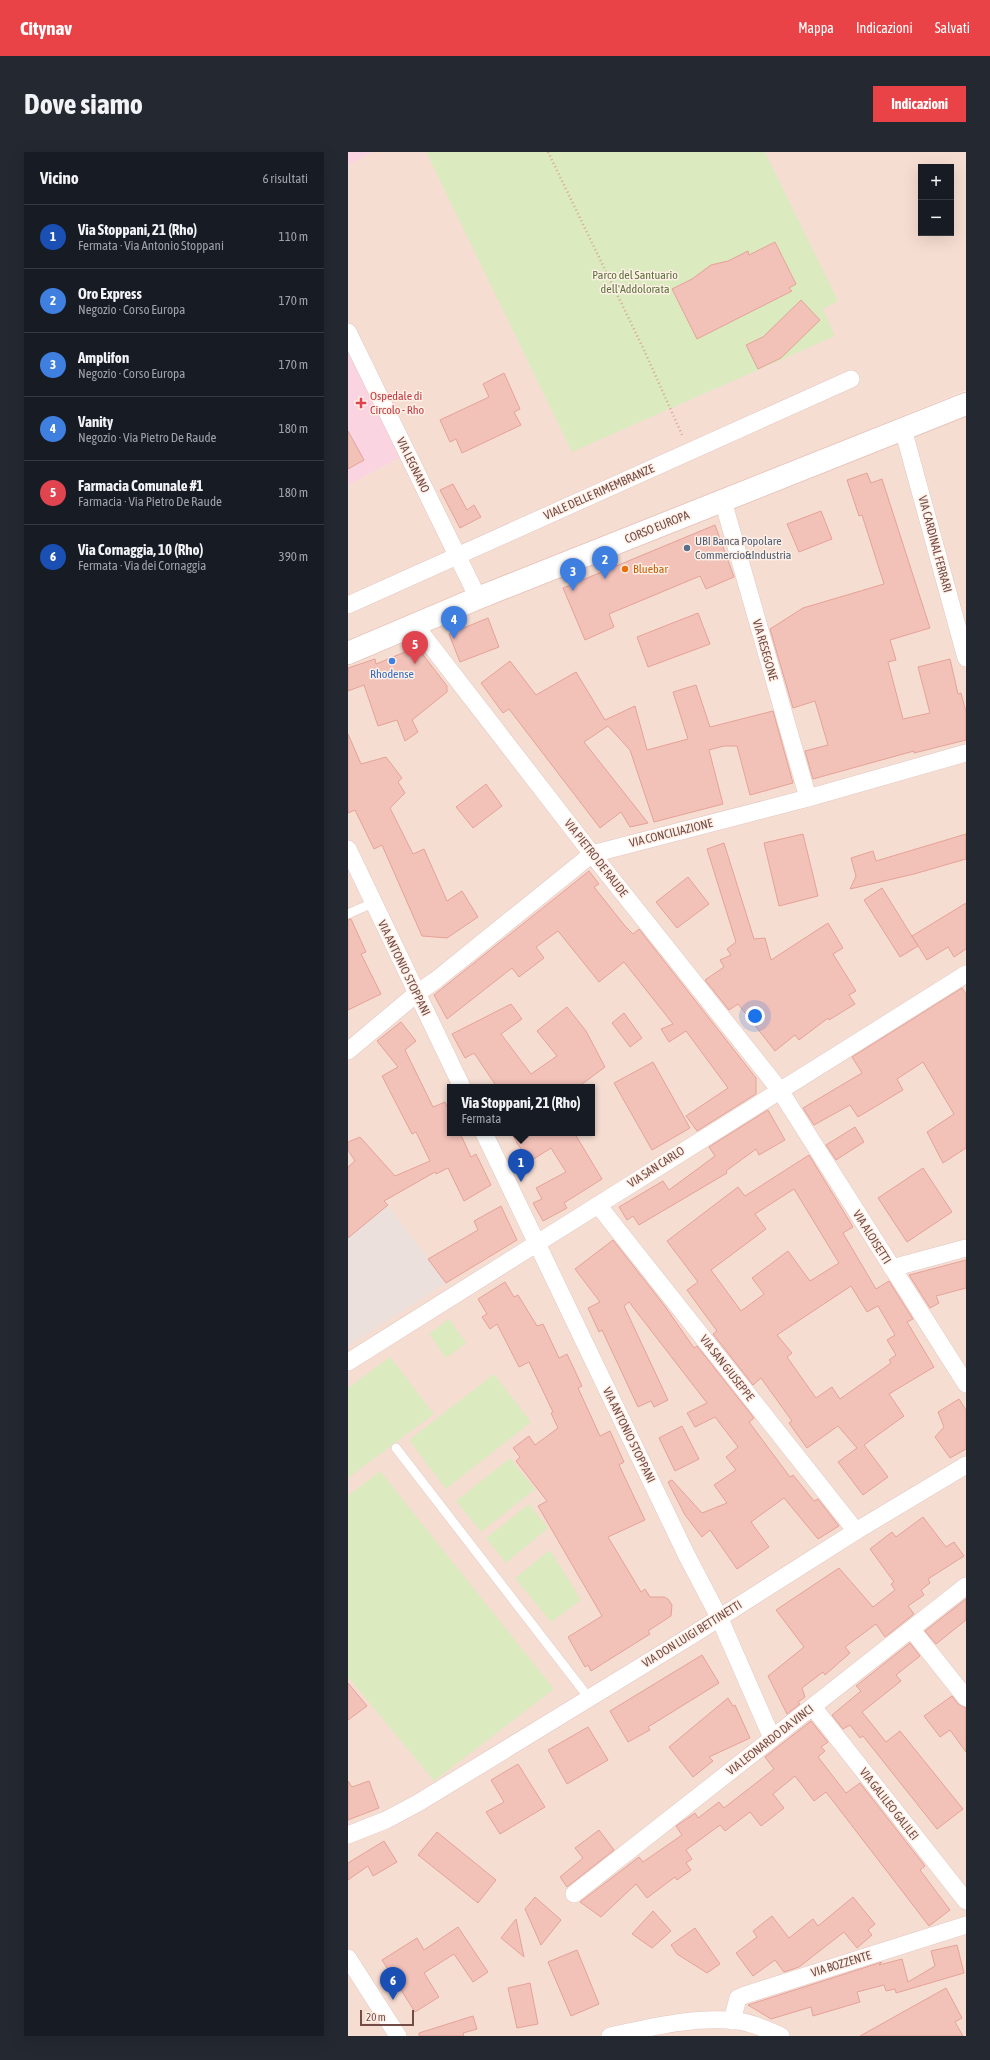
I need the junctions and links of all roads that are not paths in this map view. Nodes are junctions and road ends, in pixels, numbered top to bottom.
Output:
1 (348, 332) edge
2 (851, 379) dead end
3 (966, 404) edge
4 (903, 429) junction
5 (722, 501) junction
6 (458, 555) junction
7 (478, 598) junction
8 (348, 606) edge
9 (414, 625) junction
10 (348, 653) edge
11 (966, 658) edge
12 (966, 753) edge
13 (808, 798) junction
14 (348, 849) edge
15 (592, 854) junction
16 (373, 903) junction
17 (348, 914) edge
18 (966, 974) edge
19 (416, 994) junction
20 (348, 1051) edge
21 (461, 1084) edge
22 (779, 1089) junction
23 (485, 1136) edge
24 (598, 1205) junction
25 (538, 1245) junction
26 (966, 1248) edge
27 (892, 1268) junction
28 (348, 1362) edge
29 (966, 1384) edge
30 (396, 1448) dead end
31 (966, 1465) edge
32 (856, 1531) junction
33 (966, 1586) edge
34 (719, 1617) junction
35 (912, 1630) junction
36 (589, 1698) junction
37 (966, 1698) edge
38 (813, 1707) junction
39 (772, 1738) junction
40 (348, 1834) edge
41 (574, 1894) dead end
42 (966, 1901) edge
43 (966, 1925) edge
44 (348, 1958) edge
45 (732, 2020) junction
46 (398, 2036) edge
47 (610, 2036) edge
48 (781, 2036) edge

1 - 6 street, VIA LEGNANO
2 - 6 street, VIALE DELLE RIMEMBRANZE
3 - 4 main road, CORSO EUROPA
4 - 5 main road, CORSO EUROPA
4 - 11 street, VIA CARDINAL FERRARI
5 - 7 main road, CORSO EUROPA
5 - 13 street, VIA RESEGONE
6 - 7 street, VIA LEGNANO
6 - 8 street, VIALE DELLE RIMEMBRANZE
7 - 9 main road, CORSO EUROPA
9 - 10 main road, CORSO EUROPA
9 - 15 street, VIA PIETRO DE RAUDE
12 - 13 street, VIA CONCILIAZIONE
13 - 15 street, VIA CONCILIAZIONE
14 - 16 street, VIA ANTONIO STOPPANI
15 - 19 street, VIA CONCILIAZIONE
15 - 22 street, VIA PIETRO DE RAUDE
16 - 17 lane
16 - 19 street, VIA ANTONIO STOPPANI
18 - 22 street, VIA SAN CARLO
19 - 20 street, VIA CONCILIAZIONE
19 - 21 street, VIA ANTONIO STOPPANI
22 - 24 street, VIA SAN CARLO
22 - 27 street, VIA ALOISETTI
23 - 25 street, VIA ANTONIO STOPPANI
24 - 25 street, VIA SAN CARLO
24 - 32 street, VIA SAN GIUSEPPE
25 - 28 street, VIA SAN CARLO
25 - 34 street, VIA ANTONIO STOPPANI
26 - 27 street
27 - 29 street, VIA ALOISETTI
30 - 36 lane
31 - 32 street, VIA DON LUIGI BETTINETTI
32 - 34 street, VIA DON LUIGI BETTINETTI
33 - 35 street, VIA LEONARDO DA VINCI
34 - 36 street, VIA DON LUIGI BETTINETTI
34 - 39 street, VIA ANTONIO STOPPANI
35 - 37 street
35 - 38 street, VIA LEONARDO DA VINCI
36 - 40 street, VIA DON LUIGI BETTINETTI
38 - 39 street, VIA LEONARDO DA VINCI
38 - 42 street, VIA GALILEO GALILEI
39 - 41 street, VIA LEONARDO DA VINCI
43 - 45 street, VIA BOZZENTE
44 - 46 street
45 - 47 street
45 - 48 street

